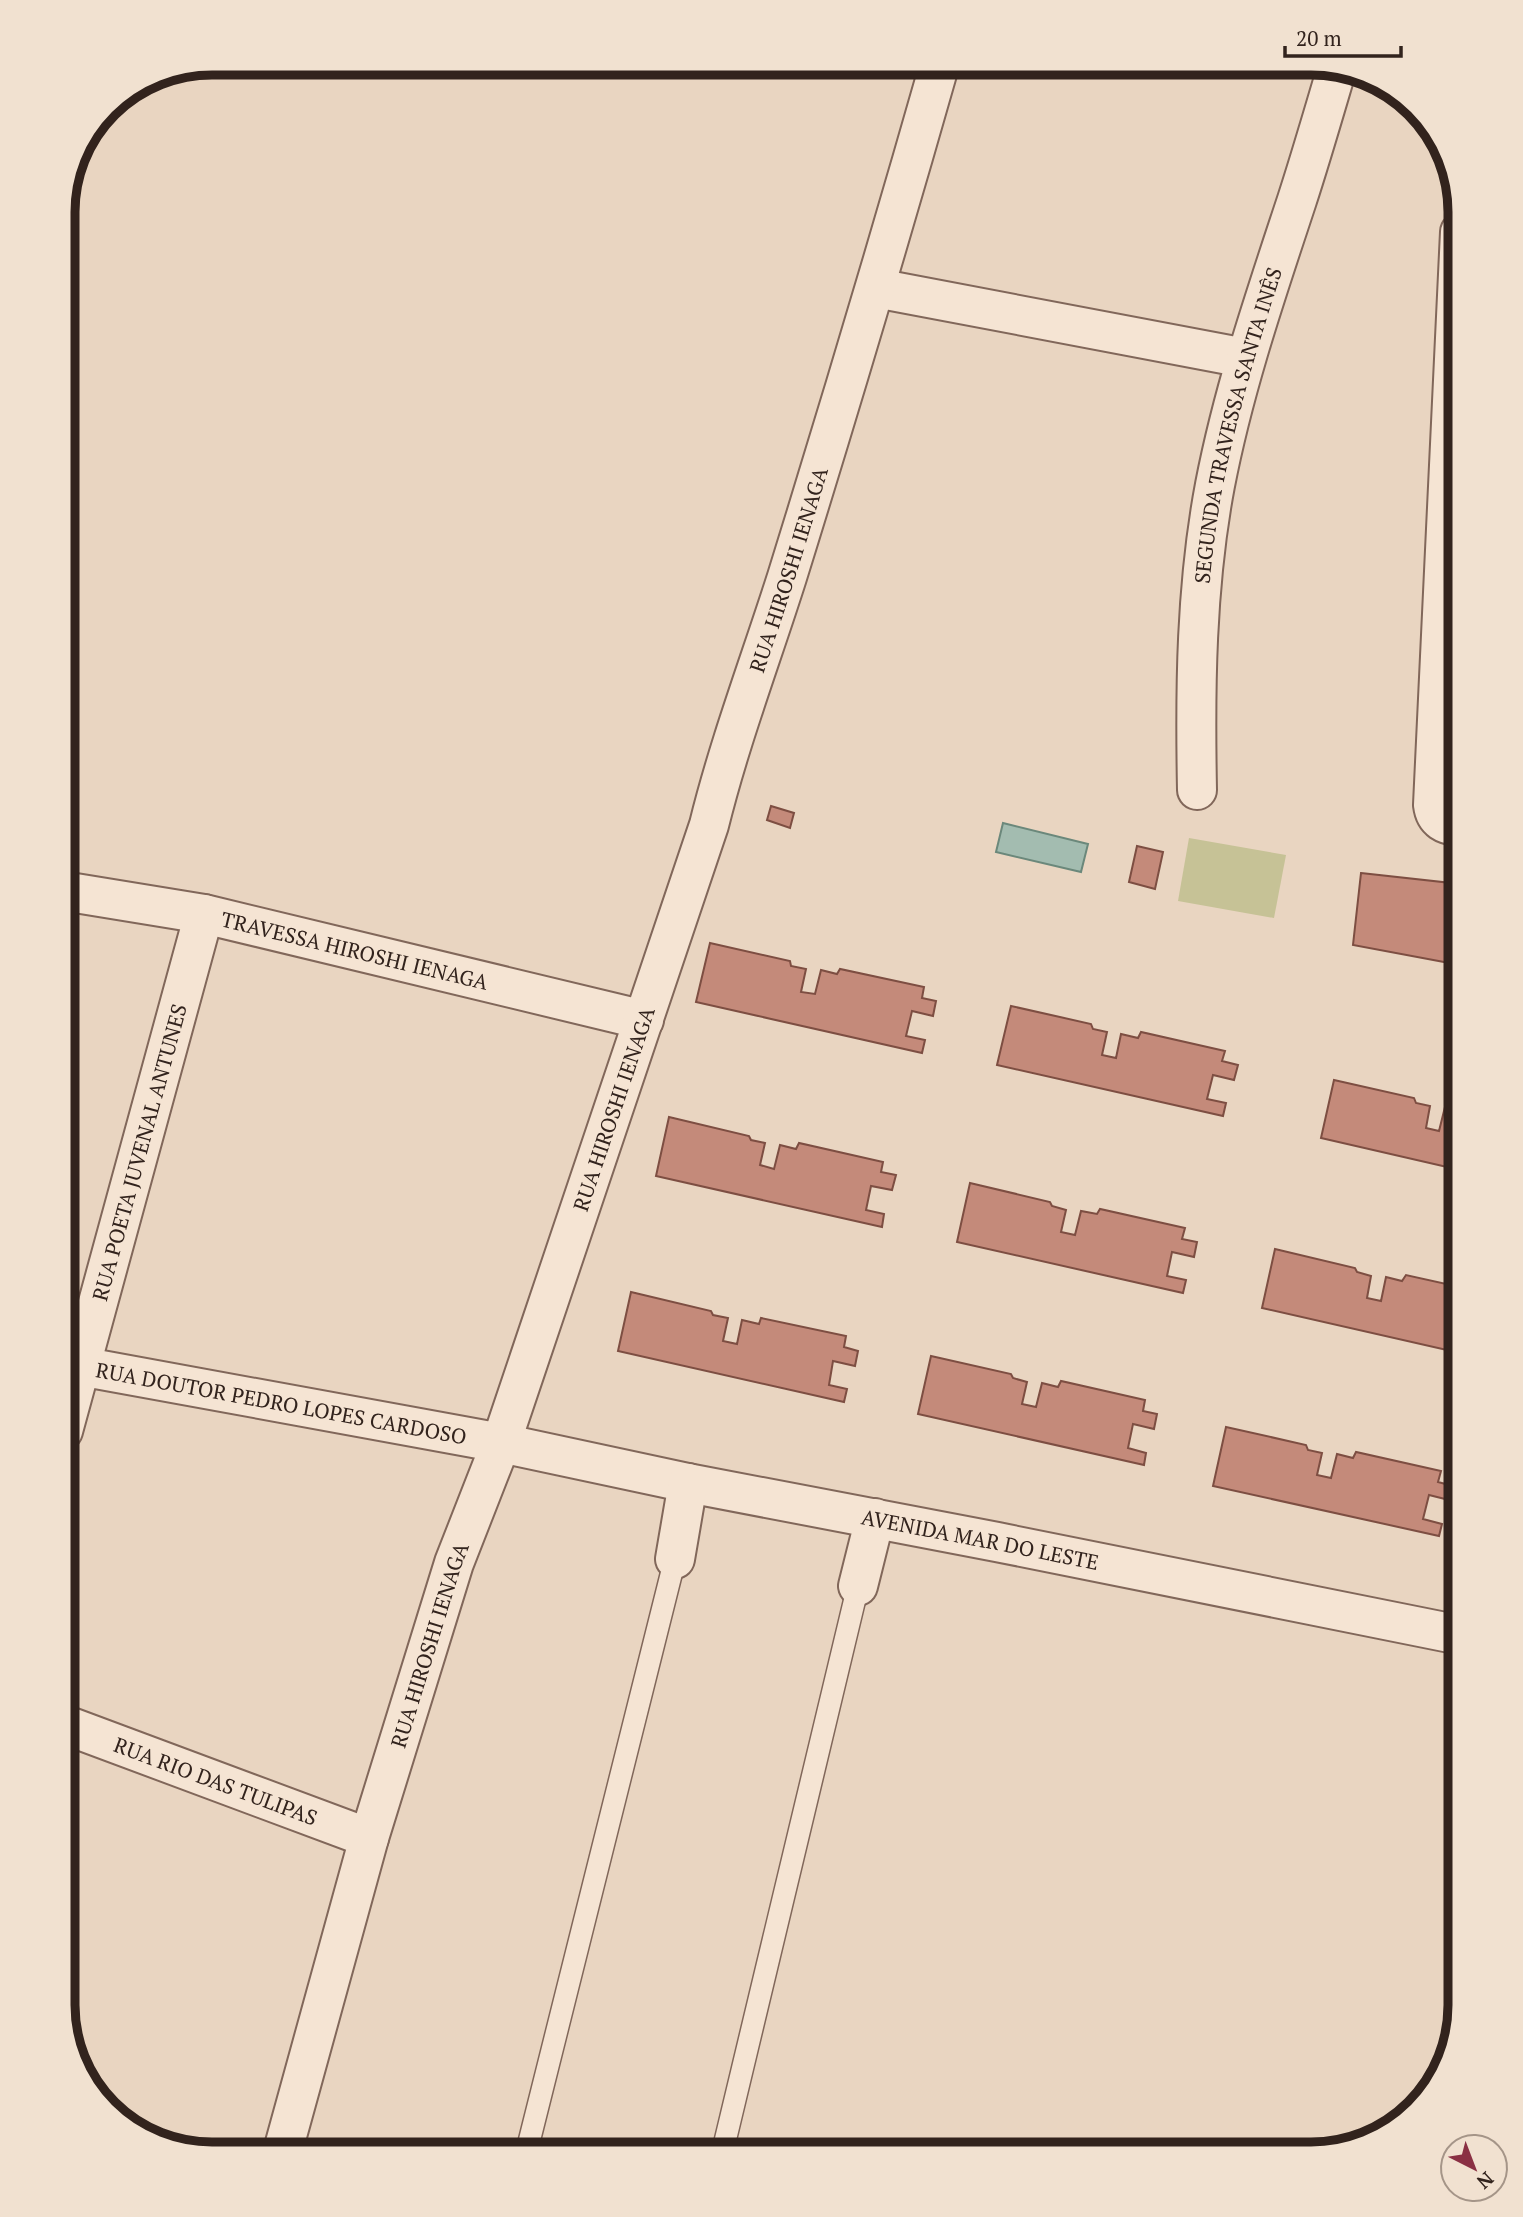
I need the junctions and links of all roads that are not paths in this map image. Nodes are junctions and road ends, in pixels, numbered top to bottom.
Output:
1 (936, 76) edge
2 (1334, 78) edge
3 (876, 288) junction
4 (1245, 358) junction
5 (1448, 487) edge
6 (1197, 790) dead end
7 (1448, 825) edge
8 (76, 893) edge
9 (205, 914) junction
10 (644, 1020) junction
11 (75, 1350) edge
12 (75, 1366) edge
13 (501, 1443) junction
14 (688, 1483) junction
15 (875, 1518) junction
16 (675, 1559) joint
17 (858, 1586) joint
18 (1448, 1633) edge
19 (75, 1729) edge
20 (369, 1838) junction
21 (286, 2141) edge
22 (529, 2141) edge
23 (725, 2141) edge

1 - 3 street, RUA HIROSHI IENAGA
2 - 4 street, SEGUNDA TRAVESSA SANTA INÊS
3 - 4 street
3 - 10 street, RUA HIROSHI IENAGA
4 - 6 street, SEGUNDA TRAVESSA SANTA INÊS
5 - 7 street
8 - 9 street, TRAVESSA HIROSHI IENAGA
9 - 10 street, TRAVESSA HIROSHI IENAGA
9 - 11 street, RUA POETA JUVENAL ANTUNES
10 - 13 street, RUA HIROSHI IENAGA
12 - 13 street, RUA DOUTOR PEDRO LOPES CARDOSO
13 - 14 street, AVENIDA MAR DO LESTE
13 - 20 street, RUA HIROSHI IENAGA
14 - 15 street, AVENIDA MAR DO LESTE
14 - 16 street
15 - 17 street
15 - 18 street, AVENIDA MAR DO LESTE
16 - 22 lane
17 - 23 lane
19 - 20 street, RUA RIO DAS TULIPAS
20 - 21 street, RUA HIROSHI IENAGA

